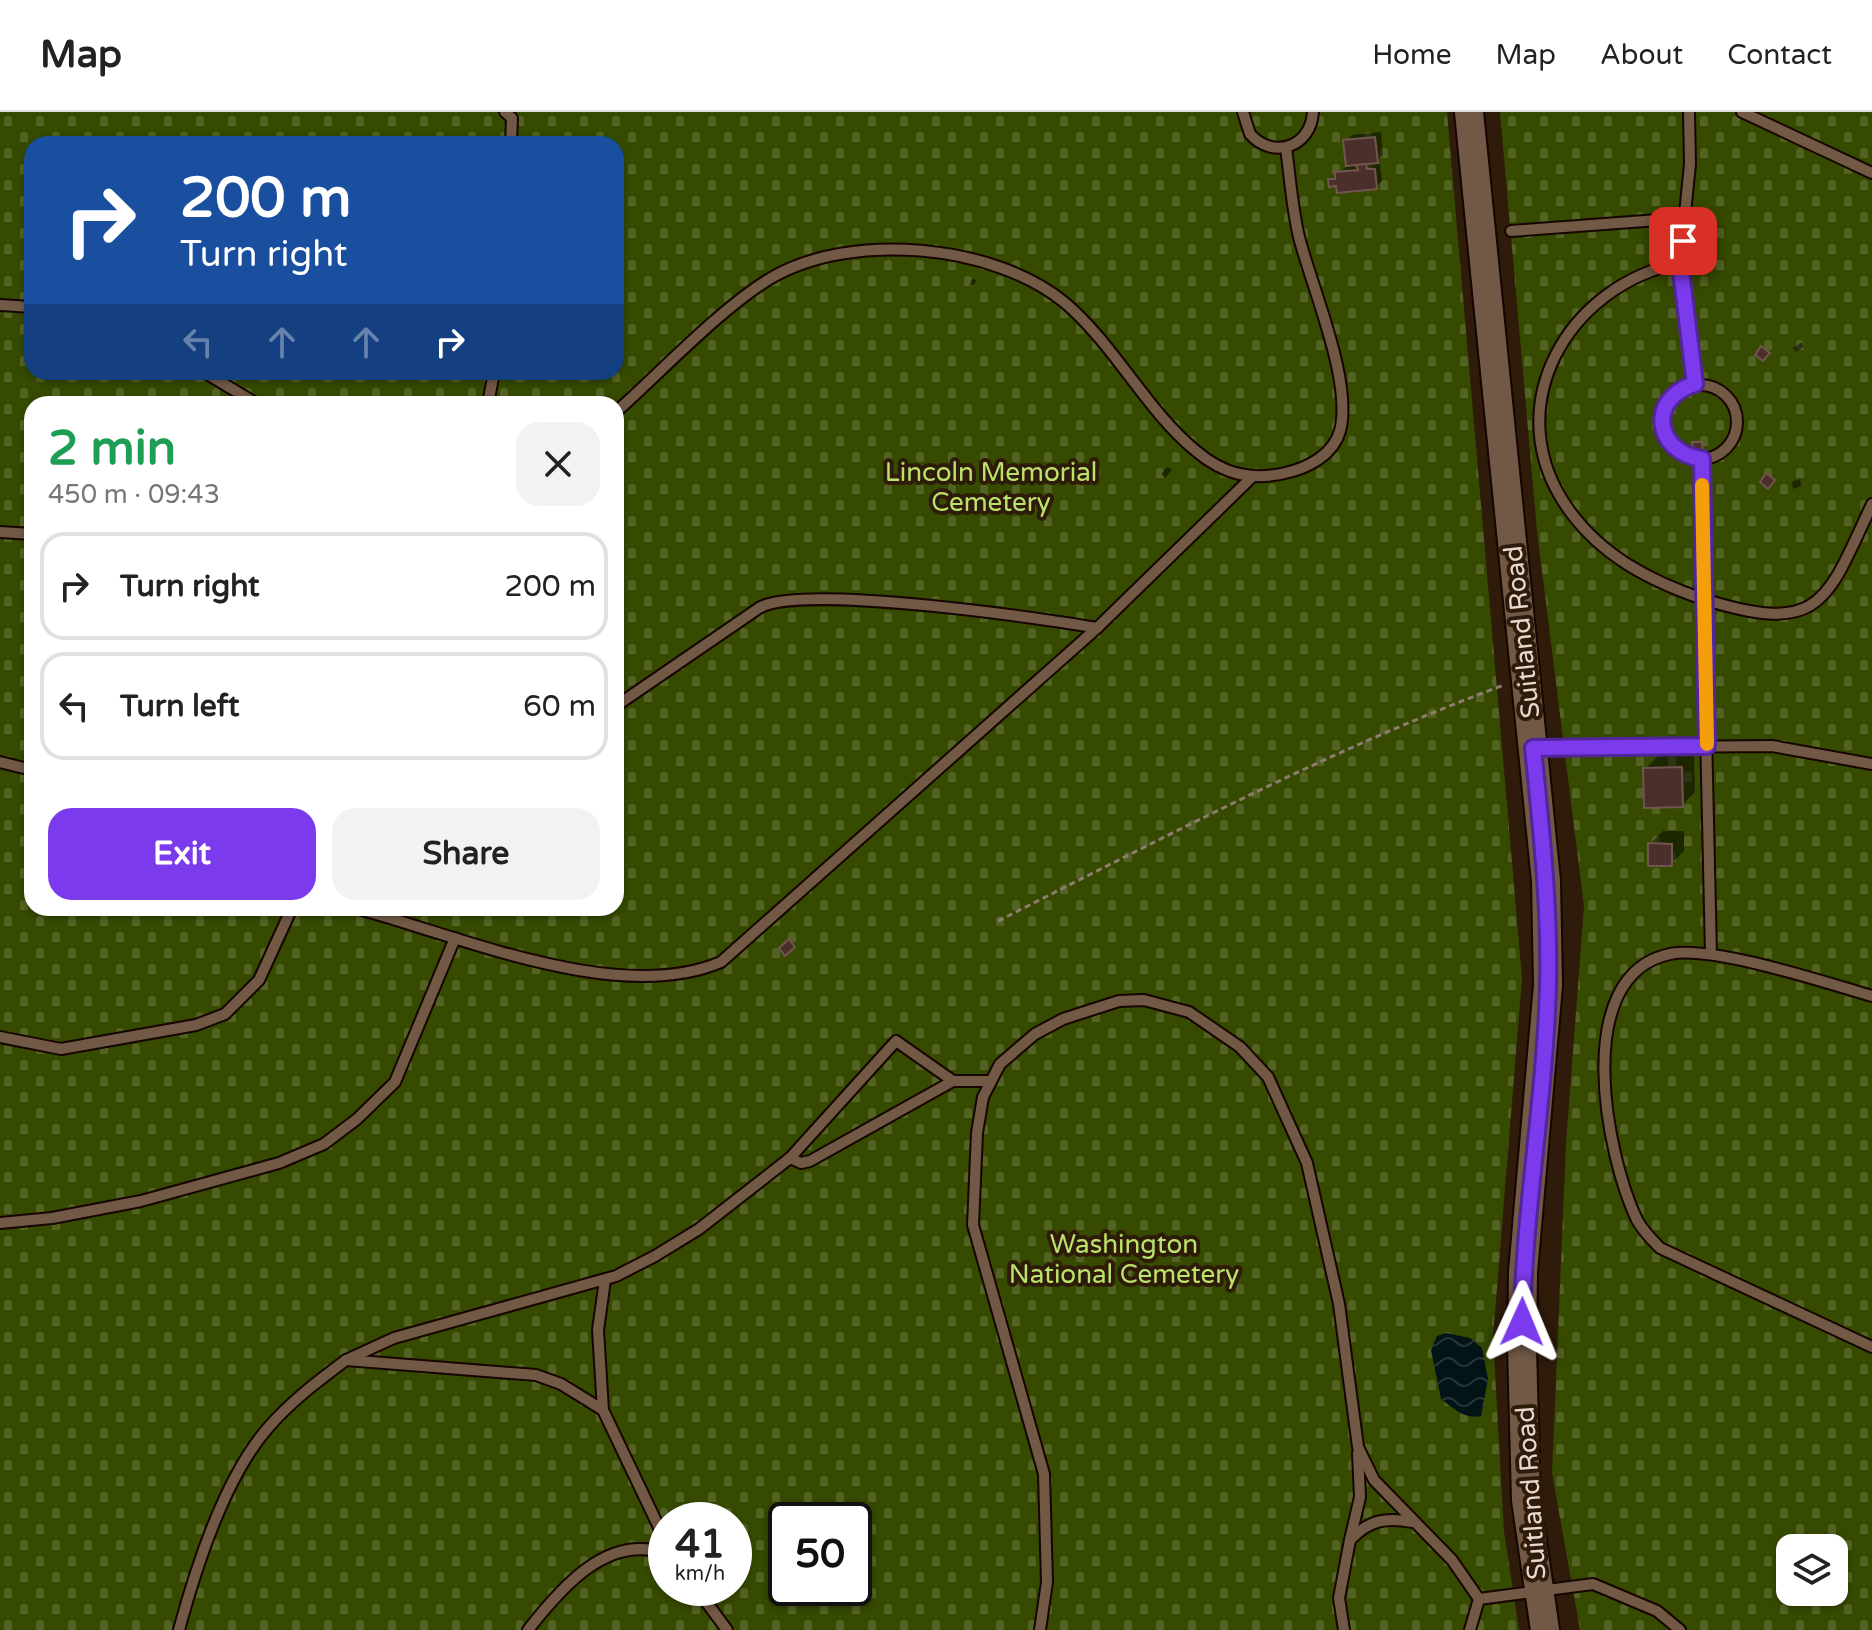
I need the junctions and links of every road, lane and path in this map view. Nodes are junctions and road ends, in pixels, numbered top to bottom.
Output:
1 (1243, 112) edge
2 (1313, 112) edge
3 (1469, 112) edge
4 (1689, 112) edge
5 (1742, 112) edge
6 (512, 114) edge
7 (511, 136) edge
8 (1286, 148) junction
9 (1872, 173) edge
10 (1685, 218) junction
11 (1511, 231) dead end
12 (1680, 263) junction
13 (0, 305) edge
14 (24, 306) edge
15 (217, 380) edge
16 (1695, 384) junction
17 (244, 396) edge
18 (624, 405) edge
19 (1702, 459) junction
20 (1251, 478) junction
21 (1872, 504) edge
22 (0, 532) edge
23 (24, 534) edge
24 (1703, 599) junction
25 (1097, 628) junction
26 (1526, 677) junction
27 (624, 701) edge
28 (1707, 746) junction
29 (1533, 748) junction
30 (0, 762) edge
31 (1872, 764) edge
32 (24, 768) edge
33 (288, 916) edge
34 (382, 916) edge
35 (998, 921) dead end
36 (455, 938) junction
37 (1711, 954) junction
38 (1872, 996) edge
39 (0, 1037) edge
40 (953, 1081) junction
41 (990, 1081) junction
42 (790, 1158) junction
43 (0, 1223) edge
44 (605, 1280) junction
45 (1872, 1347) edge
46 (346, 1360) junction
47 (603, 1410) junction
48 (1358, 1447) junction
49 (648, 1504) edge
50 (1414, 1523) junction
51 (1350, 1540) junction
52 (648, 1549) edge
53 (1539, 1592) junction
54 (1479, 1599) junction
55 (709, 1606) edge
56 (179, 1630) edge
57 (528, 1630) edge
58 (727, 1630) edge
59 (1040, 1630) edge
60 (1344, 1630) edge
61 (1470, 1630) edge
62 (1545, 1630) edge
63 (1680, 1630) edge

1 - 8 lane
2 - 8 lane
3 - 26 main road, Suitland Road
4 - 10 lane
5 - 9 lane
6 - 7 lane
8 - 20 lane
10 - 11 lane
10 - 12 lane
12 - 16 lane
12 - 24 lane
13 - 14 lane
15 - 17 lane
16 - 19 lane
16 - 19 lane
18 - 20 lane
19 - 24 lane
20 - 25 lane
21 - 24 lane
22 - 23 lane
24 - 28 lane
25 - 27 lane
25 - 36 lane
26 - 29 main road, Suitland Road
26 - 35 path
28 - 29 lane
28 - 31 lane
28 - 37 lane
29 - 53 main road, Suitland Road
30 - 32 lane
33 - 39 lane
34 - 36 lane
36 - 43 lane
37 - 38 lane
37 - 45 lane
40 - 41 lane
40 - 42 lane
40 - 42 lane
41 - 48 lane
41 - 59 lane
42 - 44 lane
44 - 46 lane
44 - 47 lane
46 - 47 lane
46 - 56 lane
47 - 49 lane
48 - 50 lane
48 - 51 lane
50 - 51 lane
50 - 54 lane
51 - 60 lane
52 - 57 lane
53 - 54 lane
53 - 62 main road, Suitland Road
53 - 63 lane
54 - 61 lane
55 - 58 lane

